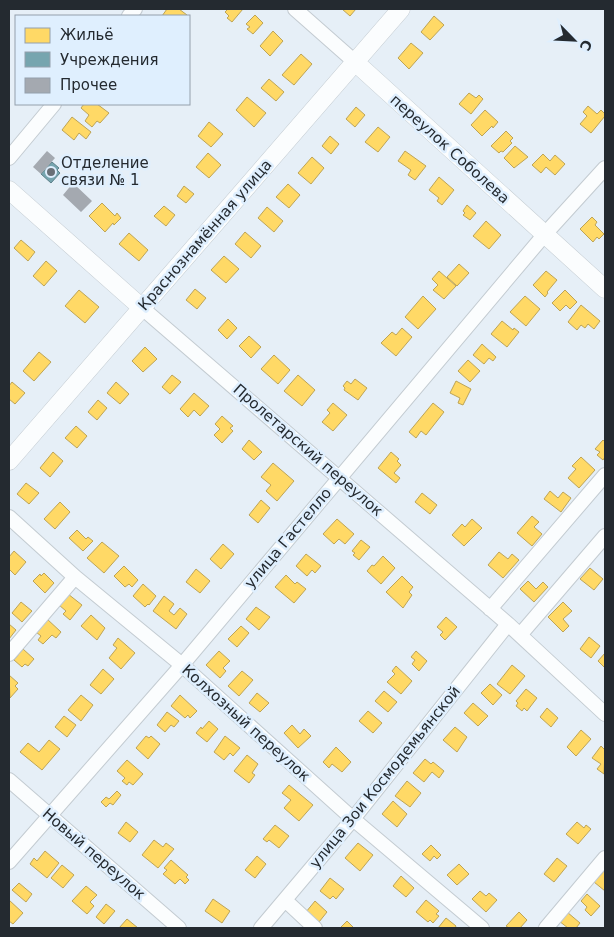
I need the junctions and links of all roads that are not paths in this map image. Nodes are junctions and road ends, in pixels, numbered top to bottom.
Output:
1 (295, 9) edge
2 (401, 9) edge
3 (355, 62) junction
4 (53, 105) edge
5 (9, 158) edge
6 (605, 168) edge
7 (9, 190) edge
8 (545, 234) junction
9 (605, 289) edge
10 (141, 307) junction
11 (9, 461) edge
12 (605, 476) edge
13 (340, 477) junction
14 (9, 517) edge
15 (605, 536) edge
16 (76, 577) junction
17 (490, 608) junction
18 (508, 624) junction
19 (520, 635) junction
20 (9, 654) edge
21 (182, 665) junction
22 (605, 714) edge
23 (9, 780) edge
24 (51, 815) junction
25 (353, 819) junction
26 (605, 858) edge
27 (9, 862) edge
28 (285, 900) junction
29 (179, 928) edge
30 (261, 928) edge
31 (316, 928) edge
32 (482, 928) edge
33 (546, 928) edge

1 - 3 street, переулок Соболева
2 - 3 main road, Краснознамённая улица
3 - 8 main road, переулок Соболева
3 - 10 main road, Краснознамённая улица
4 - 5 street
6 - 8 street, улица Гастелло
7 - 10 main road, Пролетарский переулок
8 - 9 main road, переулок Соболева
8 - 13 street, улица Гастелло
10 - 11 main road, Краснознамённая улица
10 - 13 street, Пролетарский переулок
12 - 17 street
13 - 17 street, Пролетарский переулок
13 - 21 street, улица Гастелло
14 - 16 street, Колхозный переулок
15 - 19 street
16 - 20 street
16 - 21 street, Колхозный переулок
17 - 18 street, Пролетарский переулок
18 - 19 street, Пролетарский переулок
18 - 25 street, улица Зои Космодемьянской
19 - 22 street, Пролетарский переулок
21 - 24 street, улица Гастелло
21 - 25 street, Колхозный переулок
23 - 24 street, Новый переулок
24 - 27 street, улица Гастелло
24 - 29 street, Новый переулок
25 - 28 street, улица Зои Космодемьянской
25 - 32 street, Колхозный переулок
26 - 33 street
28 - 30 street, улица Зои Космодемьянской
28 - 31 street

